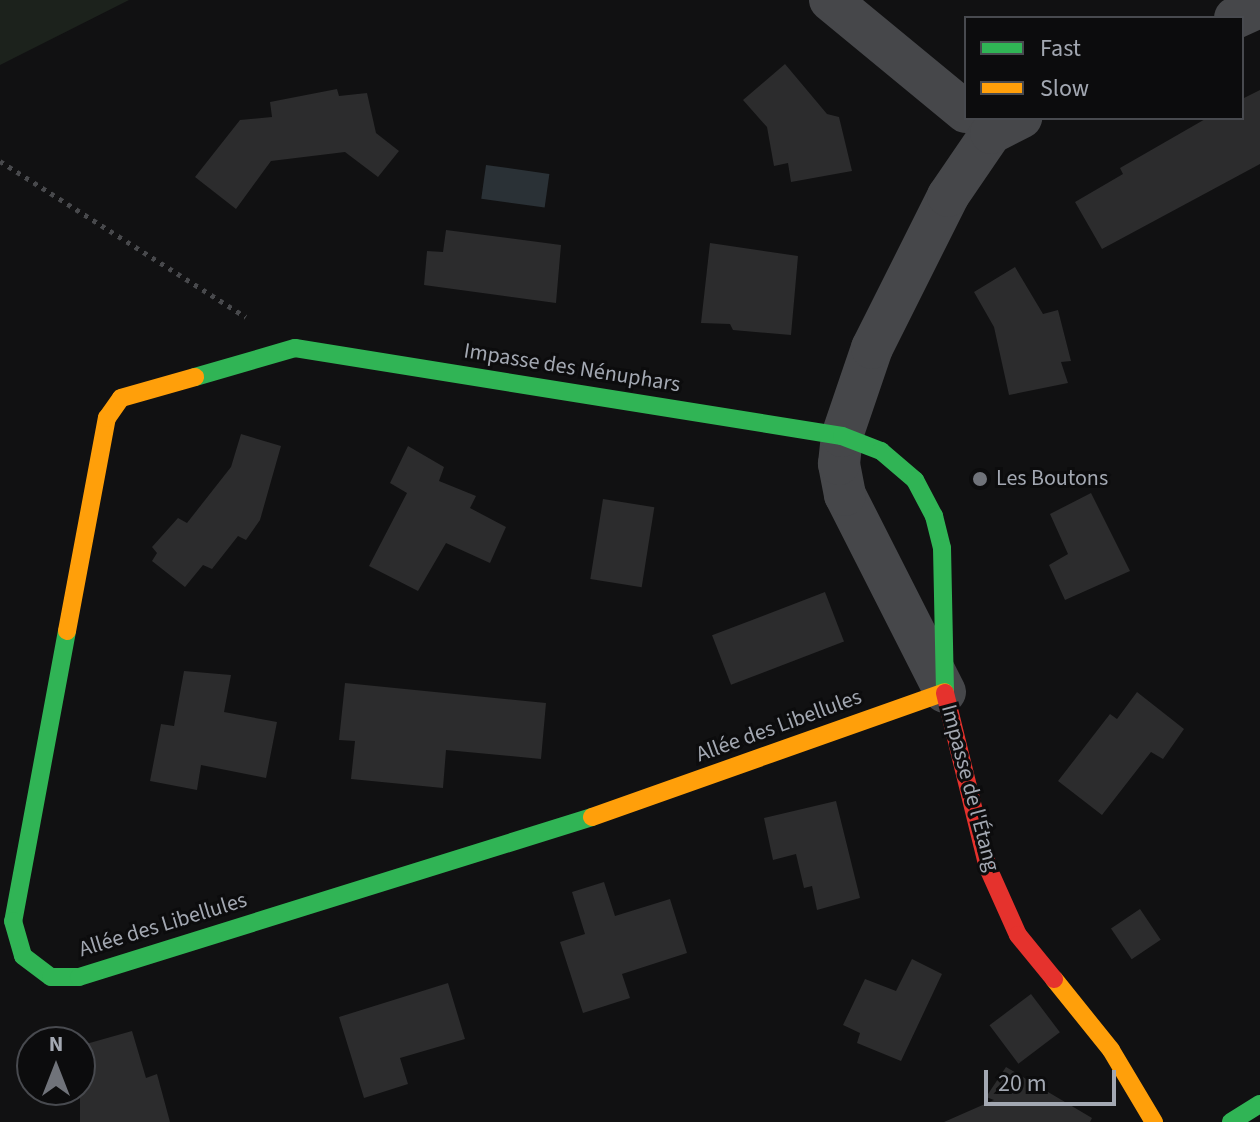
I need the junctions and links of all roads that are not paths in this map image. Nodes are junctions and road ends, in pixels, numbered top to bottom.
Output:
1 (830, 0) edge
2 (1260, 7) edge
3 (1240, 16) edge
4 (964, 102) edge
5 (988, 120) edge
6 (295, 348) joint
7 (842, 436) junction
8 (945, 692) junction
9 (1260, 1104) edge
10 (1154, 1122) edge
11 (1231, 1122) edge

1 - 4 street
2 - 3 street
5 - 7 street, Impasse de l'Étang
6 - 7 street, Impasse des Nénuphars
6 - 8 street, Allée des Libellules
7 - 8 street, Impasse de l'Étang
7 - 8 street, Impasse de l'Étang
8 - 10 street, Impasse de l'Étang
9 - 11 street

